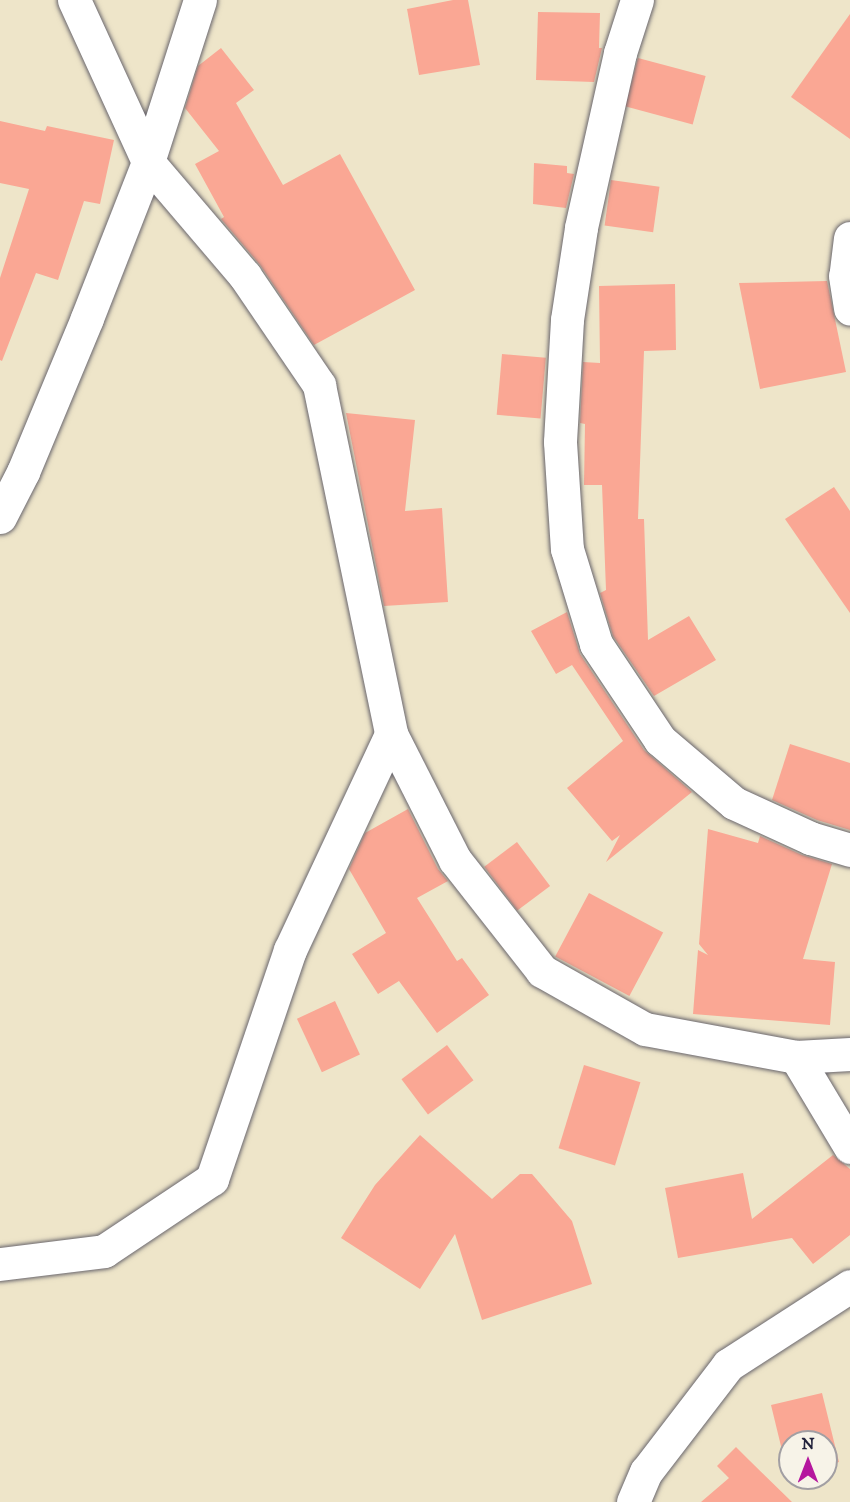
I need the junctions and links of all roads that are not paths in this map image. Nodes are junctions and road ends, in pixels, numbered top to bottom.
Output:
1 (74, 0) edge
2 (200, 0) edge
3 (637, 0) edge
4 (148, 162) junction
5 (850, 238) edge
6 (850, 309) edge
7 (0, 517) edge
8 (391, 734) junction
9 (850, 850) edge
10 (850, 1054) edge
11 (796, 1057) junction
12 (850, 1147) edge
13 (0, 1264) edge
14 (850, 1286) edge
15 (633, 1502) edge

1 - 4 street
2 - 4 street
3 - 9 street
4 - 7 street
4 - 8 street
5 - 6 street
8 - 11 street
8 - 13 street
10 - 11 street
11 - 12 street
14 - 15 street

